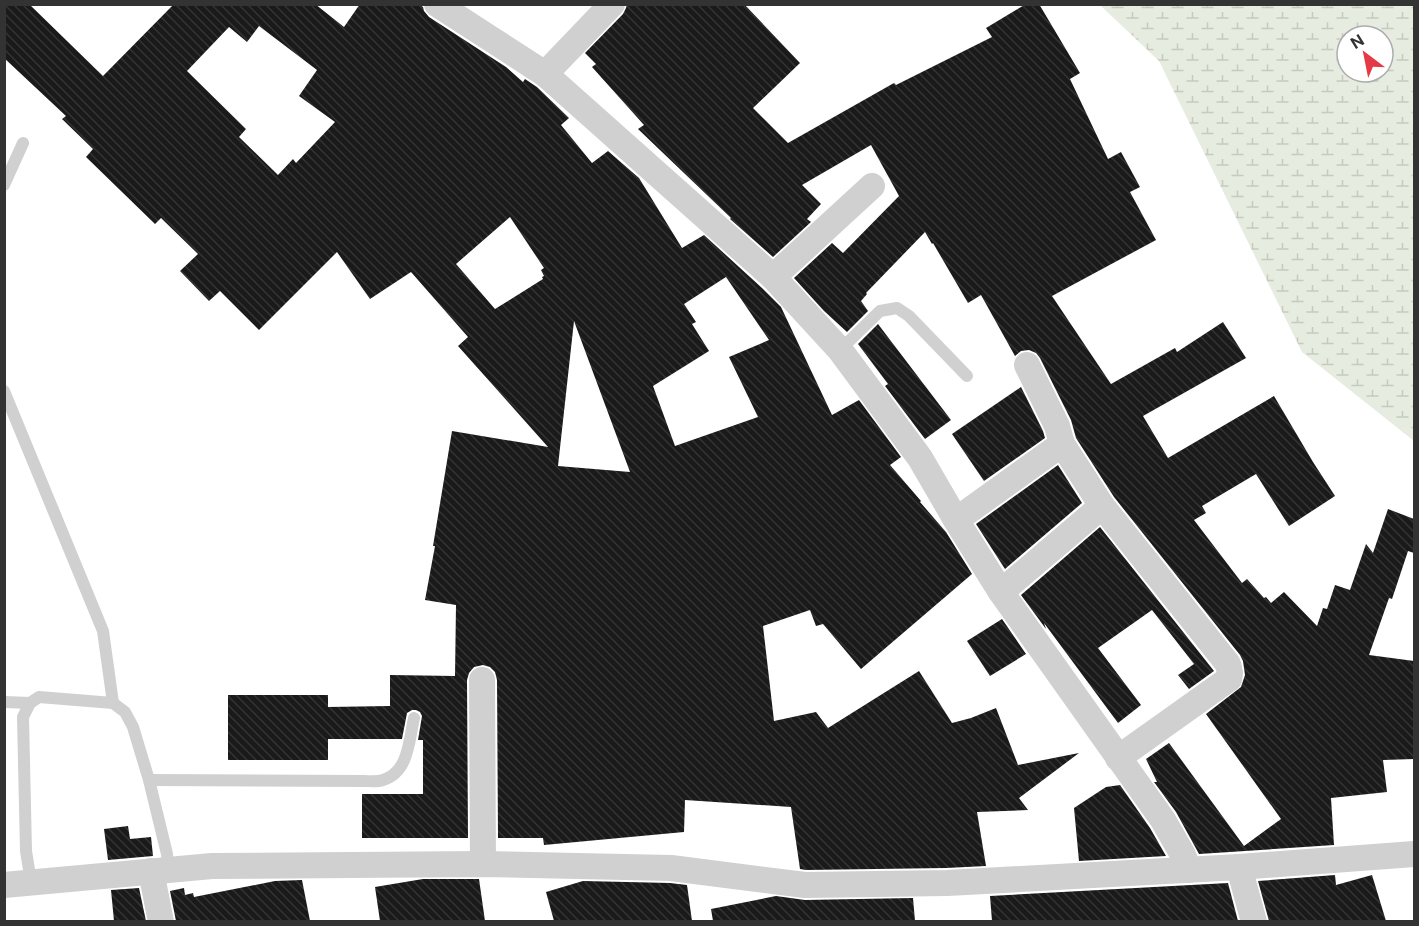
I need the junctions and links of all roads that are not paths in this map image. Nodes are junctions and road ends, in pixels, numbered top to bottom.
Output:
1 (612, 4) edge
2 (443, 6) edge
3 (545, 74) junction
4 (23, 143) dead end
5 (4, 185) edge
6 (872, 186) dead end
7 (773, 277) junction
8 (840, 350) junction
9 (1027, 365) dead end
10 (967, 376) dead end
11 (4, 391) edge
12 (1062, 444) junction
13 (1102, 506) junction
14 (956, 520) junction
15 (1001, 592) junction
16 (483, 680) dead end
17 (4, 702) edge
18 (30, 703) junction
19 (112, 703) junction
20 (414, 718) dead end
21 (1118, 758) junction
22 (149, 780) junction
23 (1414, 854) edge
24 (483, 864) junction
25 (1239, 867) junction
26 (1189, 870) junction
27 (160, 871) junction
28 (31, 882) junction
29 (4, 885) edge
30 (161, 921) edge
31 (1254, 921) edge

1 - 3 street
2 - 3 street
3 - 7 street
4 - 5 lane
6 - 7 street
7 - 8 street
8 - 10 lane
8 - 14 street
9 - 12 street
11 - 19 lane
12 - 13 street
12 - 14 street
13 - 15 street
13 - 21 street
14 - 15 street
15 - 21 street
16 - 24 street
17 - 18 lane
18 - 19 lane
18 - 28 lane
19 - 22 lane
20 - 22 lane
21 - 26 street
22 - 27 lane
23 - 25 street
24 - 26 street
24 - 27 street
25 - 26 street
25 - 31 street
27 - 28 street
27 - 30 street
28 - 29 street

